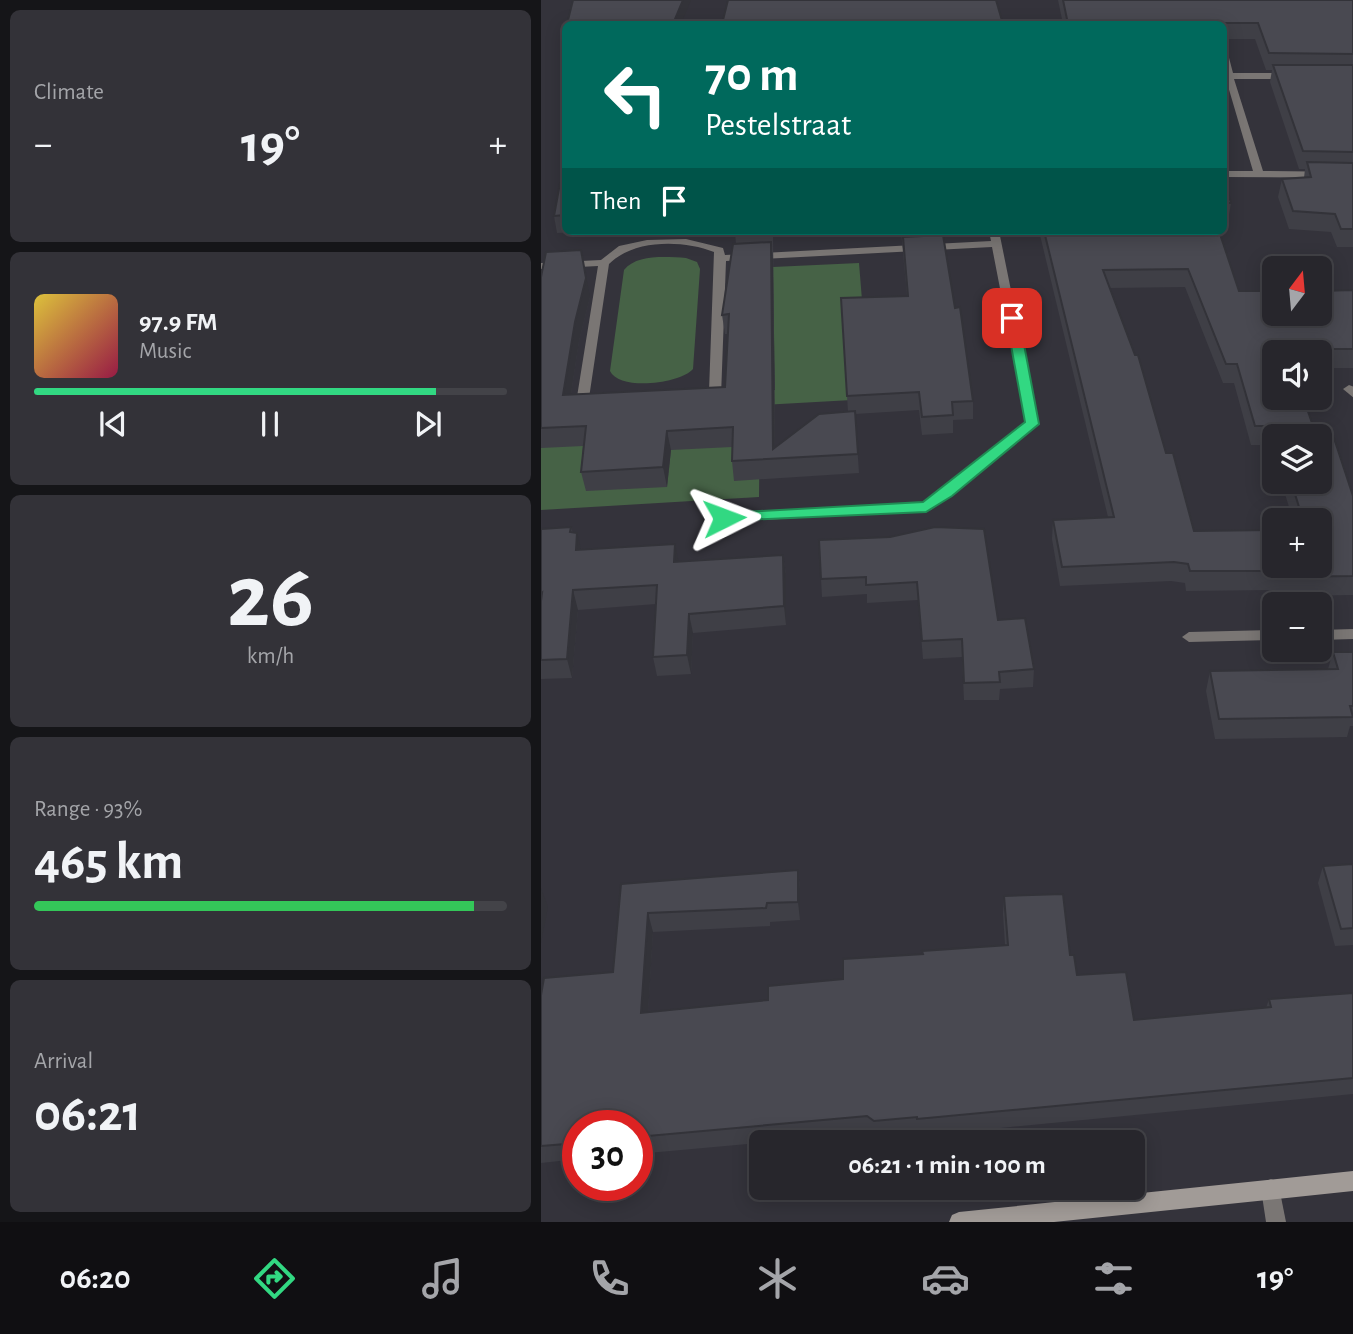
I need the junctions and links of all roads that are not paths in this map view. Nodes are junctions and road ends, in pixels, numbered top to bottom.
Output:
1 (1227, 67) edge
2 (1229, 76) junction
3 (1298, 76) edge
4 (1227, 174) edge
5 (1259, 174) junction
6 (1353, 175) edge
7 (995, 235) edge
8 (997, 244) junction
9 (721, 258) junction
10 (604, 263) junction
11 (541, 266) edge
12 (688, 397) edge
13 (609, 401) edge
14 (724, 518) dead end
15 (1353, 634) edge
16 (1262, 635) edge
17 (1332, 635) edge
18 (1189, 637) dead end
19 (1353, 1181) edge
20 (1271, 1189) junction
21 (959, 1222) edge
22 (1276, 1222) edge

1 - 2 street
2 - 3 street
2 - 5 street
4 - 5 street
5 - 6 street
7 - 8 street
8 - 9 street
8 - 14 street
9 - 10 street
9 - 12 street
10 - 11 street
10 - 13 street
15 - 17 street
16 - 18 street
19 - 20 main road
20 - 21 main road
20 - 22 street

